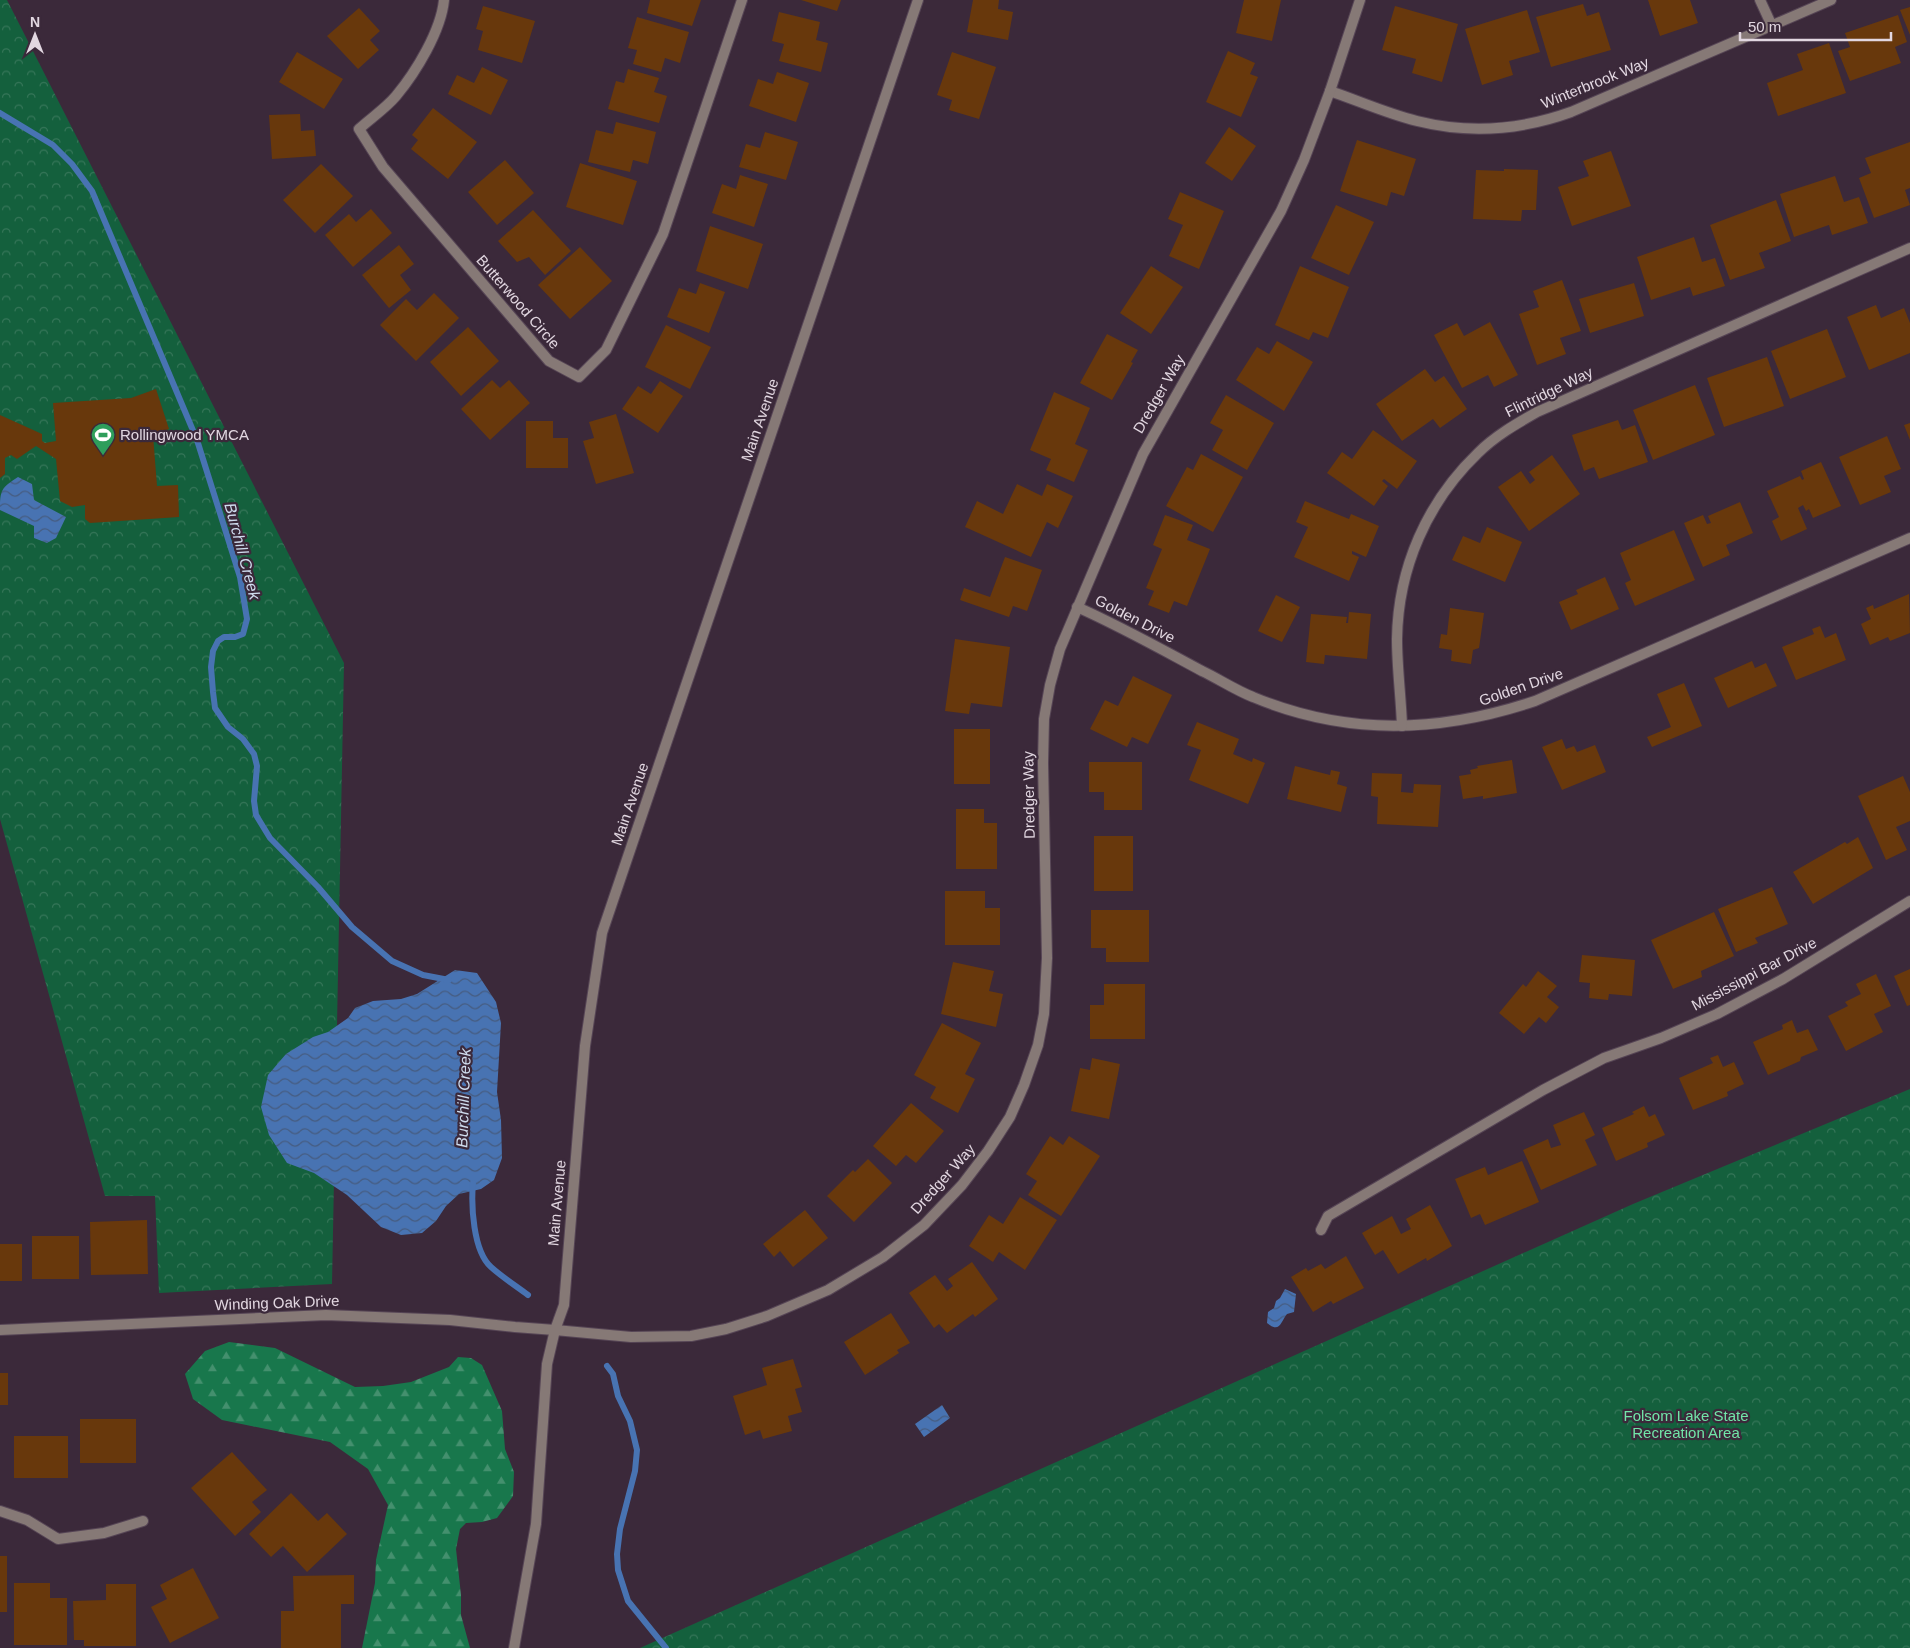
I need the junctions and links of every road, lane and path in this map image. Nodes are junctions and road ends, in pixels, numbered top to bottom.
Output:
1 (444, 0) edge
2 (742, 0) edge
3 (918, 0) edge
4 (1360, 0) edge
5 (1760, 0) edge
6 (1831, 0) edge
7 (1772, 26) junction
8 (1330, 91) junction
9 (1910, 248) edge
10 (1910, 538) edge
11 (1077, 607) junction
12 (1402, 726) junction
13 (1910, 901) edge
14 (1322, 1230) dead end
15 (0, 1330) edge
16 (555, 1330) junction
17 (0, 1511) edge
18 (143, 1521) dead end
19 (514, 1648) edge

1 - 2 street, Butterwood Circle
3 - 16 street, Main Avenue
4 - 8 street, Dredger Way
5 - 7 street
6 - 7 street, Winterbrook Way
7 - 8 street, Winterbrook Way
8 - 11 street, Dredger Way
9 - 12 street, Flintridge Way
10 - 12 street, Golden Drive
11 - 12 street, Golden Drive
11 - 16 street, Dredger Way
13 - 14 street, Mississippi Bar Drive
15 - 16 street, Winding Oak Drive
16 - 19 street, Main Avenue
17 - 18 street

